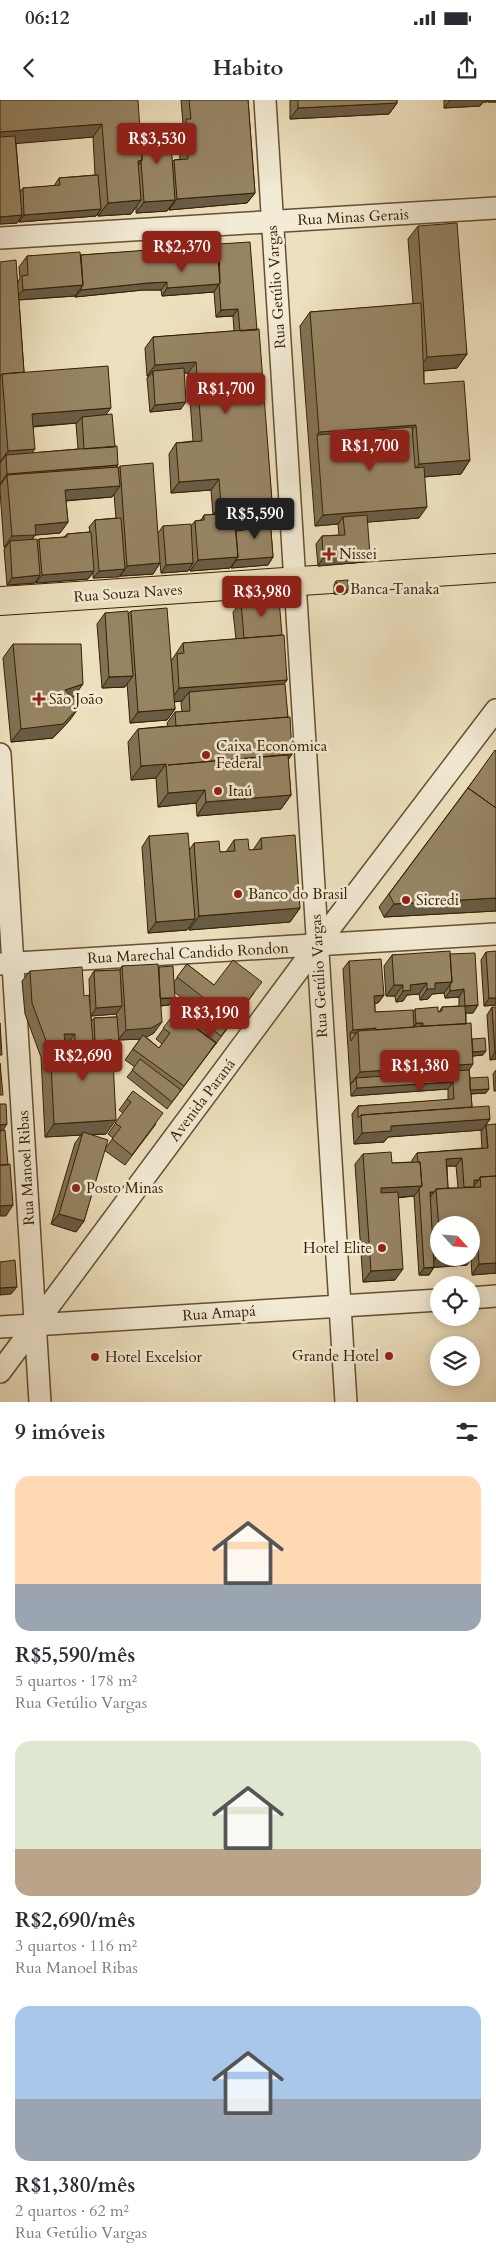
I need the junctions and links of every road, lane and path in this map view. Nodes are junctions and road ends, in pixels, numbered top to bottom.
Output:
1 (265, 100) edge
2 (496, 208) edge
3 (272, 222) junction
4 (0, 238) edge
5 (496, 568) edge
6 (295, 583) junction
7 (0, 601) edge
8 (496, 710) edge
9 (0, 754) edge
10 (496, 934) edge
11 (317, 945) junction
12 (7, 963) edge
13 (496, 1296) edge
14 (480, 1297) edge
15 (430, 1301) edge
16 (340, 1306) junction
17 (35, 1325) junction
18 (0, 1327) edge
19 (0, 1372) edge
20 (40, 1402) edge
21 (346, 1402) edge

1 - 3 street, Rua Getúlio Vargas
2 - 3 street, Rua Minas Gerais
3 - 4 street, Rua Minas Gerais
3 - 6 street, Rua Getúlio Vargas
5 - 6 main road, Rua Souza Naves
6 - 7 main road, Rua Souza Naves
6 - 11 street, Rua Getúlio Vargas
8 - 11 street, Avenida Paraná
9 - 12 street, Rua Manoel Ribas
10 - 11 street, Rua Marechal Candido Rondon
11 - 12 street, Rua Marechal Candido Rondon
11 - 16 street, Rua Getúlio Vargas
11 - 17 street, Avenida Paraná
12 - 17 street, Rua Manoel Ribas
13 - 14 street
15 - 16 street, Rua Amapá
16 - 17 street, Rua Amapá
16 - 21 street, Rua Getúlio Vargas
17 - 18 street, Rua Amapá
17 - 19 street, Avenida Paraná
17 - 20 street, Rua Manoel Ribas

